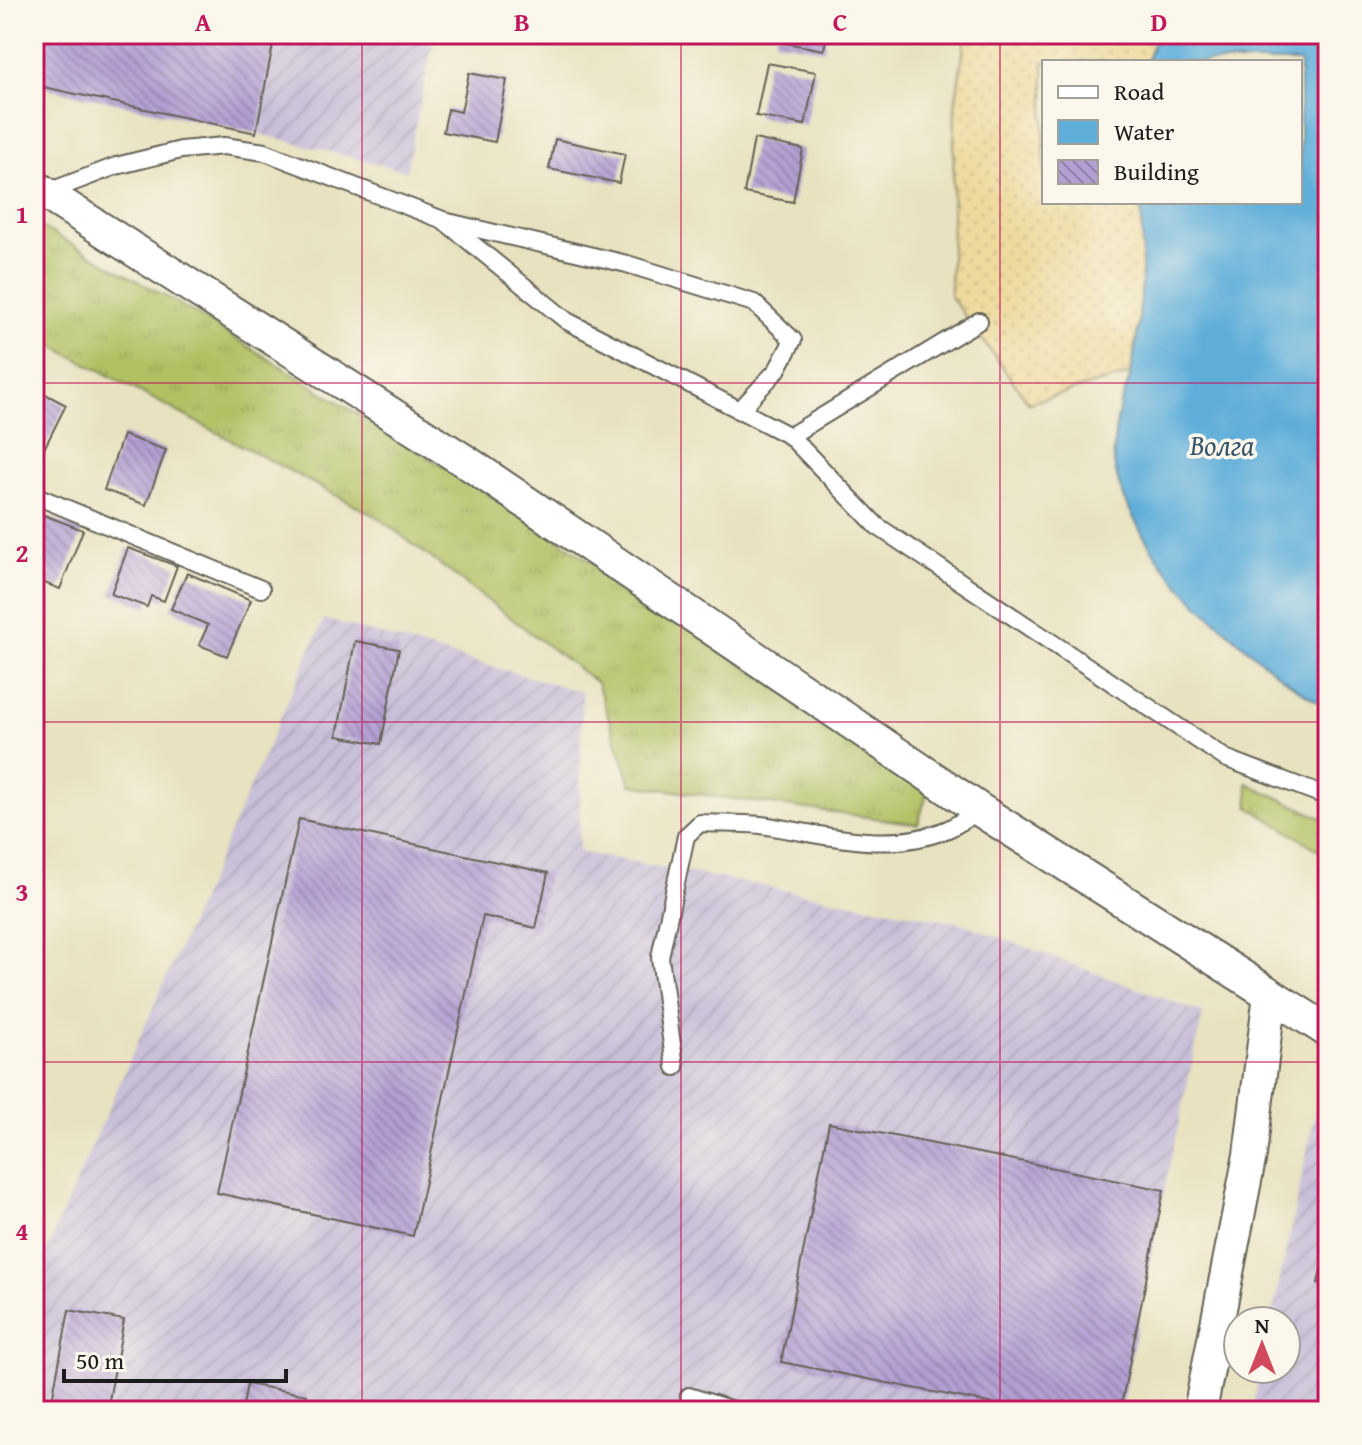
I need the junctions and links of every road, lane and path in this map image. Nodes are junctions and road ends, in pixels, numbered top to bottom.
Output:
1 (40, 190) edge
2 (443, 220) junction
3 (979, 321) dead end
4 (739, 411) junction
5 (790, 436) junction
6 (34, 495) edge
7 (261, 589) dead end
8 (1328, 797) edge
9 (980, 810) junction
10 (1270, 994) junction
11 (1328, 1031) edge
12 (675, 1067) dead end
13 (689, 1396) dead end
14 (736, 1411) edge
15 (1200, 1411) edge

1 - 2 lane
1 - 9 street
2 - 4 lane
2 - 4 lane
3 - 5 lane
4 - 5 lane
5 - 8 lane
6 - 7 lane
9 - 10 street
9 - 12 lane
10 - 11 street
10 - 15 street
13 - 14 lane

